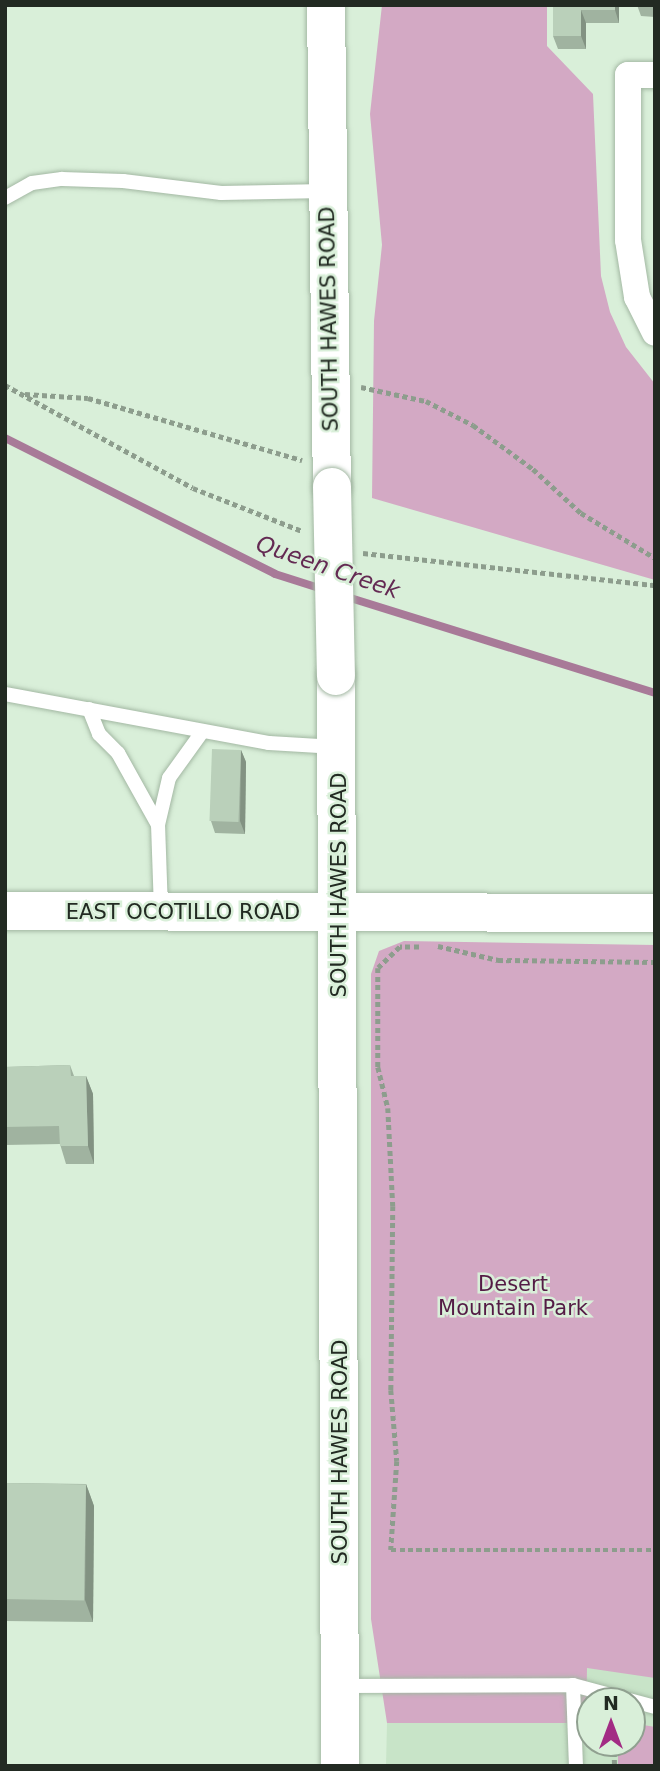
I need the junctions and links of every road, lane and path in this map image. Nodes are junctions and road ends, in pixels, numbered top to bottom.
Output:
1 (326, 5) edge
2 (642, 75) edge
3 (327, 191) junction
4 (5, 198) edge
5 (655, 333) edge
6 (330, 382) junction
7 (25, 394) dead end
8 (331, 478) junction
9 (655, 558) edge
10 (5, 694) edge
11 (89, 709) junction
12 (202, 732) junction
13 (337, 747) junction
14 (158, 825) junction
15 (5, 911) edge
16 (162, 911) junction
17 (340, 913) junction
18 (655, 913) edge
19 (655, 962) edge
20 (655, 1550) edge
21 (573, 1685) junction
22 (340, 1686) junction
23 (655, 1707) edge
24 (340, 1766) edge
25 (576, 1766) edge

1 - 3 main road, SOUTH HAWES ROAD
2 - 5 street
3 - 4 lane
3 - 6 main road, SOUTH HAWES ROAD
6 - 8 main road, SOUTH HAWES ROAD
6 - 9 path
7 - 8 path
8 - 13 main road, SOUTH HAWES ROAD, bridge
10 - 11 lane
11 - 12 lane
11 - 14 lane
12 - 13 lane
12 - 14 lane
13 - 17 main road, SOUTH HAWES ROAD
14 - 16 lane
15 - 16 main road, EAST OCOTILLO ROAD
16 - 17 main road, EAST OCOTILLO ROAD
17 - 18 main road, EAST OCOTILLO ROAD
17 - 22 main road, SOUTH HAWES ROAD
19 - 20 path
21 - 22 lane
21 - 23 lane
21 - 25 lane
22 - 24 main road, SOUTH HAWES ROAD

